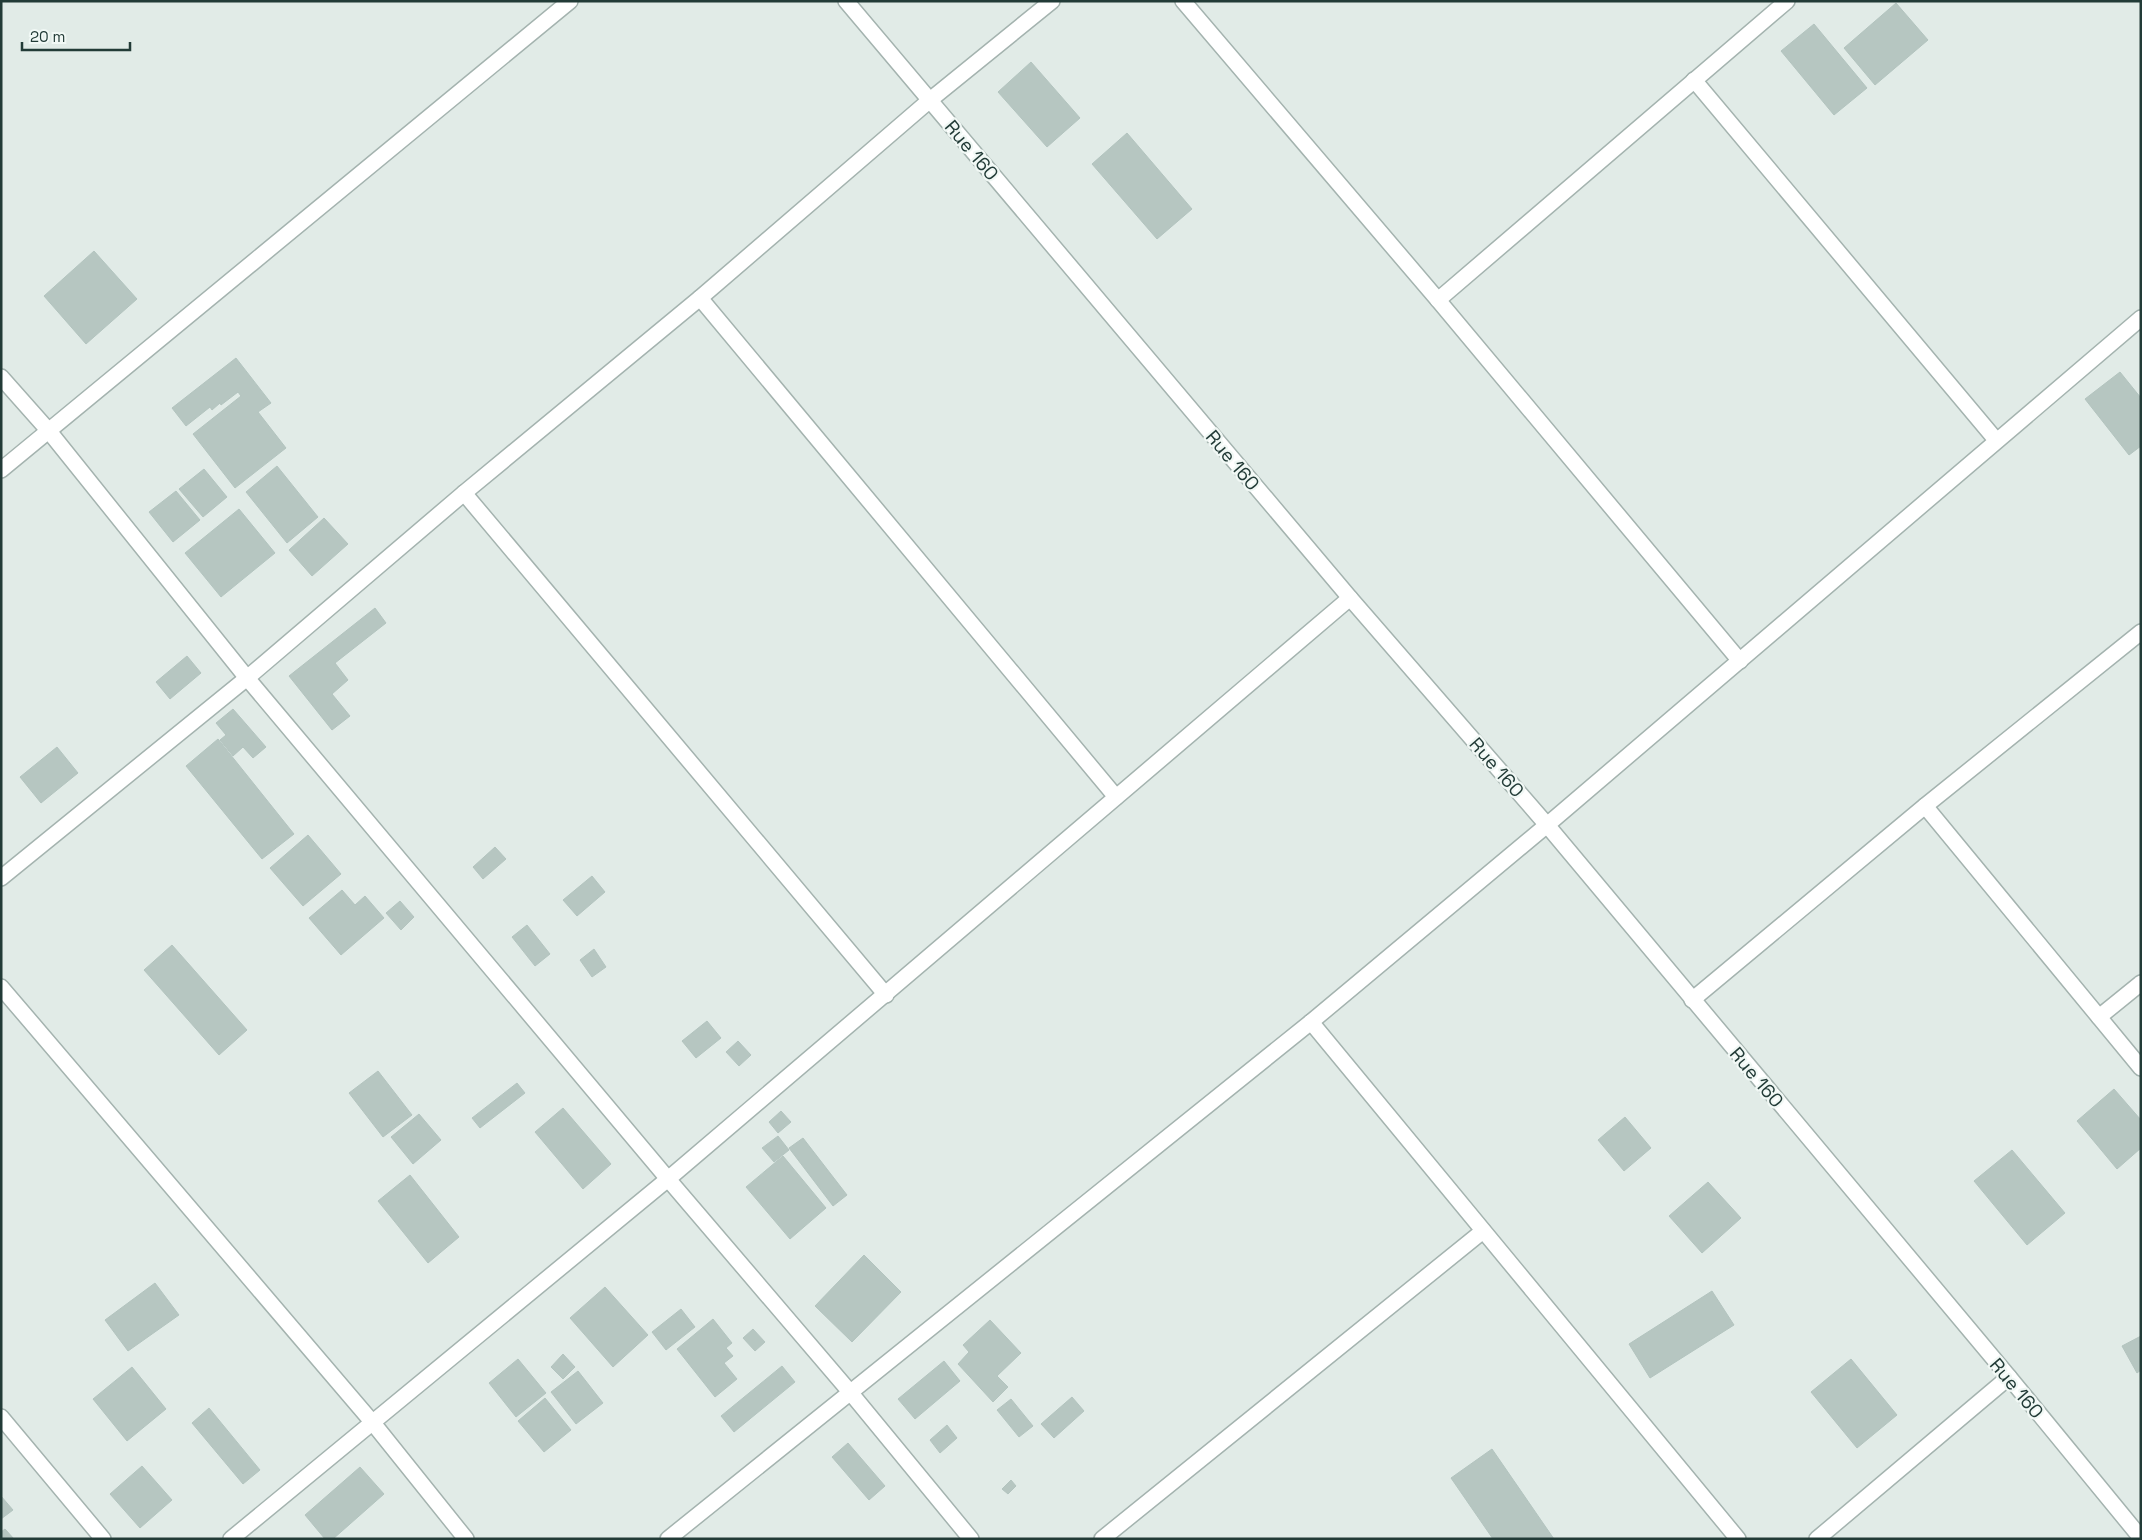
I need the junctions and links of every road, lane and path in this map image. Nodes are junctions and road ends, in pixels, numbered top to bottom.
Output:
1 (570, 1) edge
2 (846, 1) edge
3 (1052, 1) edge
4 (1183, 1) edge
5 (1787, 1) edge
6 (1694, 80) junction
7 (930, 100) junction
8 (700, 298) junction
9 (1438, 300) junction
10 (2141, 318) edge
11 (1, 377) edge
12 (48, 430) junction
13 (1996, 440) junction
14 (1, 470) edge
15 (464, 493) junction
16 (1350, 598) junction
17 (2141, 632) edge
18 (1740, 661) junction
19 (247, 678) junction
20 (1116, 797) junction
21 (1925, 806) junction
22 (1547, 826) junction
23 (1, 878) edge
24 (2141, 983) edge
25 (1, 987) edge
26 (886, 994) junction
27 (1692, 1000) junction
28 (2099, 1017) junction
29 (1311, 1022) junction
30 (2141, 1068) edge
31 (668, 1179) junction
32 (1483, 1231) junction
33 (2009, 1377) junction
34 (850, 1392) junction
35 (1, 1417) edge
36 (372, 1424) junction
37 (2141, 1538) edge
38 (103, 1539) edge
39 (231, 1539) edge
40 (466, 1539) edge
41 (668, 1539) edge
42 (971, 1539) edge
43 (1102, 1539) edge
44 (1738, 1539) edge
45 (1817, 1539) edge

1 - 12 street
2 - 7 street, Rue 160
3 - 7 street
4 - 9 street
5 - 6 street
6 - 9 street
6 - 13 street
7 - 8 street
7 - 16 street, Rue 160
8 - 15 street
8 - 20 street
9 - 18 street
10 - 13 street
11 - 12 street
12 - 14 street
12 - 19 street
13 - 18 street
15 - 19 street
15 - 26 street
16 - 20 street
16 - 22 street, Rue 160
17 - 21 street
18 - 22 street
19 - 23 street
19 - 31 street
20 - 26 street
21 - 27 street
21 - 28 street
22 - 27 street, Rue 160
22 - 29 street
24 - 28 street
25 - 36 street
26 - 31 street
27 - 33 street, Rue 160
28 - 30 street
29 - 32 street
29 - 34 street
31 - 34 street
31 - 36 street
32 - 43 street
32 - 44 street
33 - 37 street, Rue 160
33 - 45 street
34 - 41 street
34 - 42 street
35 - 38 street
36 - 39 street
36 - 40 street

